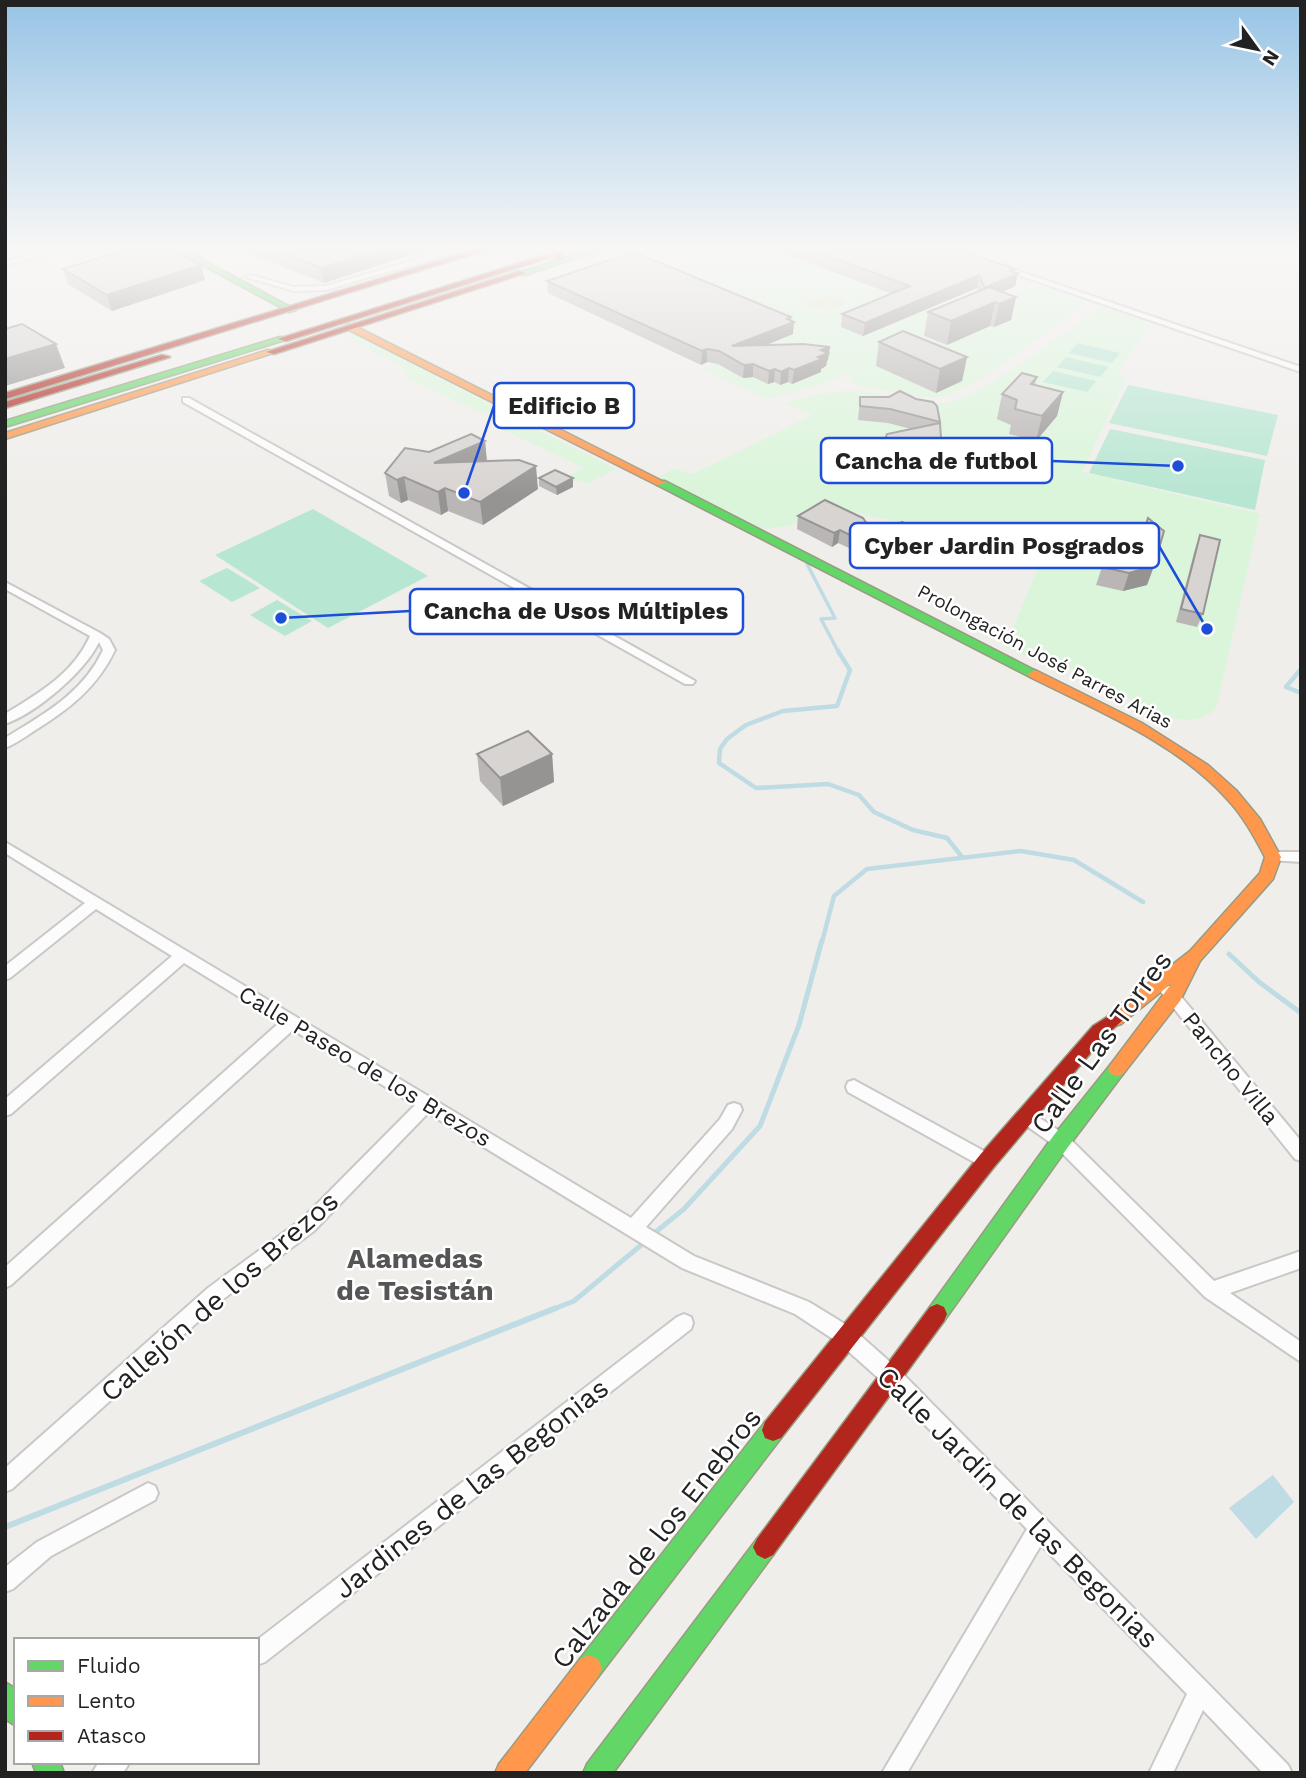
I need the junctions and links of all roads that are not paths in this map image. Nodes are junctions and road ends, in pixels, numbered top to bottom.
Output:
1 (225, 330) edge
2 (258, 330) edge
3 (311, 330) edge
4 (321, 330) edge
5 (341, 330) edge
6 (356, 330) edge
7 (1186, 330) edge
8 (1301, 370) edge
9 (197, 375) junction
10 (5, 396) edge
11 (186, 400) dead end
12 (5, 405) edge
13 (5, 424) edge
14 (5, 436) edge
15 (5, 585) edge
16 (96, 635) junction
17 (690, 681) dead end
18 (5, 720) edge
19 (5, 744) edge
20 (7, 851) edge
21 (1273, 857) junction
22 (1301, 857) edge
23 (96, 902) junction
24 (183, 955) junction
25 (1196, 955) junction
26 (5, 974) edge
27 (1159, 984) junction
28 (1174, 996) junction
29 (292, 1021) junction
30 (854, 1087) dead end
31 (427, 1103) junction
32 (5, 1109) edge
33 (734, 1110) dead end
34 (1026, 1116) junction
35 (1061, 1141) junction
36 (1301, 1154) edge
37 (987, 1161) junction
38 (636, 1230) junction
39 (1301, 1259) edge
40 (729, 1277) joint
41 (5, 1279) edge
42 (1211, 1290) junction
43 (684, 1323) dead end
44 (846, 1336) junction
45 (1301, 1353) edge
46 (892, 1377) junction
47 (5, 1482) edge
48 (148, 1493) dead end
49 (1040, 1527) junction
50 (5, 1581) edge
51 (259, 1652) edge
52 (1200, 1691) junction
53 (508, 1773) edge
54 (596, 1773) edge
55 (894, 1773) edge
56 (1161, 1773) edge
57 (1280, 1773) edge

1 - 10 main road
2 - 12 main road
3 - 13 main road
4 - 9 main road
5 - 9 main road
6 - 21 main road, Prolongación José Parres Arias
7 - 8 street
9 - 14 main road
11 - 17 street
15 - 16 street
16 - 18 street
16 - 19 street
20 - 23 street, Calle Paseo de los Brezos
21 - 22 street
21 - 25 main road
23 - 24 street, Calle Paseo de los Brezos
23 - 26 street
24 - 29 street, Calle Paseo de los Brezos
24 - 32 street
25 - 27 main road, Calle Las Torres
25 - 28 main road, Calle Las Torres
27 - 28 street, Pancho Villa
27 - 34 main road, Calle Las Torres
28 - 35 main road, Calle Las Torres
28 - 36 street, Pancho Villa
29 - 31 street, Calle Paseo de los Brezos
29 - 41 street
30 - 37 street
31 - 38 street, Calle Paseo de los Brezos
31 - 47 street, Callejón de los Brezos
33 - 38 street
34 - 35 street
34 - 37 main road, Calle Las Torres
35 - 42 street
35 - 46 main road, Calle Las Torres
37 - 44 main road, Calle Las Torres
38 - 40 street, Calle Paseo de los Brezos
39 - 42 street
40 - 44 street, Calle Jardín de las Begonias
42 - 45 street
43 - 51 street, Jardines de las Begonias
44 - 46 street, Calle Jardín de las Begonias
44 - 53 main road, Calzada de los Enebros
46 - 49 street, Calle Jardín de las Begonias
46 - 54 main road
48 - 50 street
49 - 52 street, Calle Jardín de las Begonias
49 - 55 street
52 - 56 street
52 - 57 street, Calle Jardín de las Begonias

